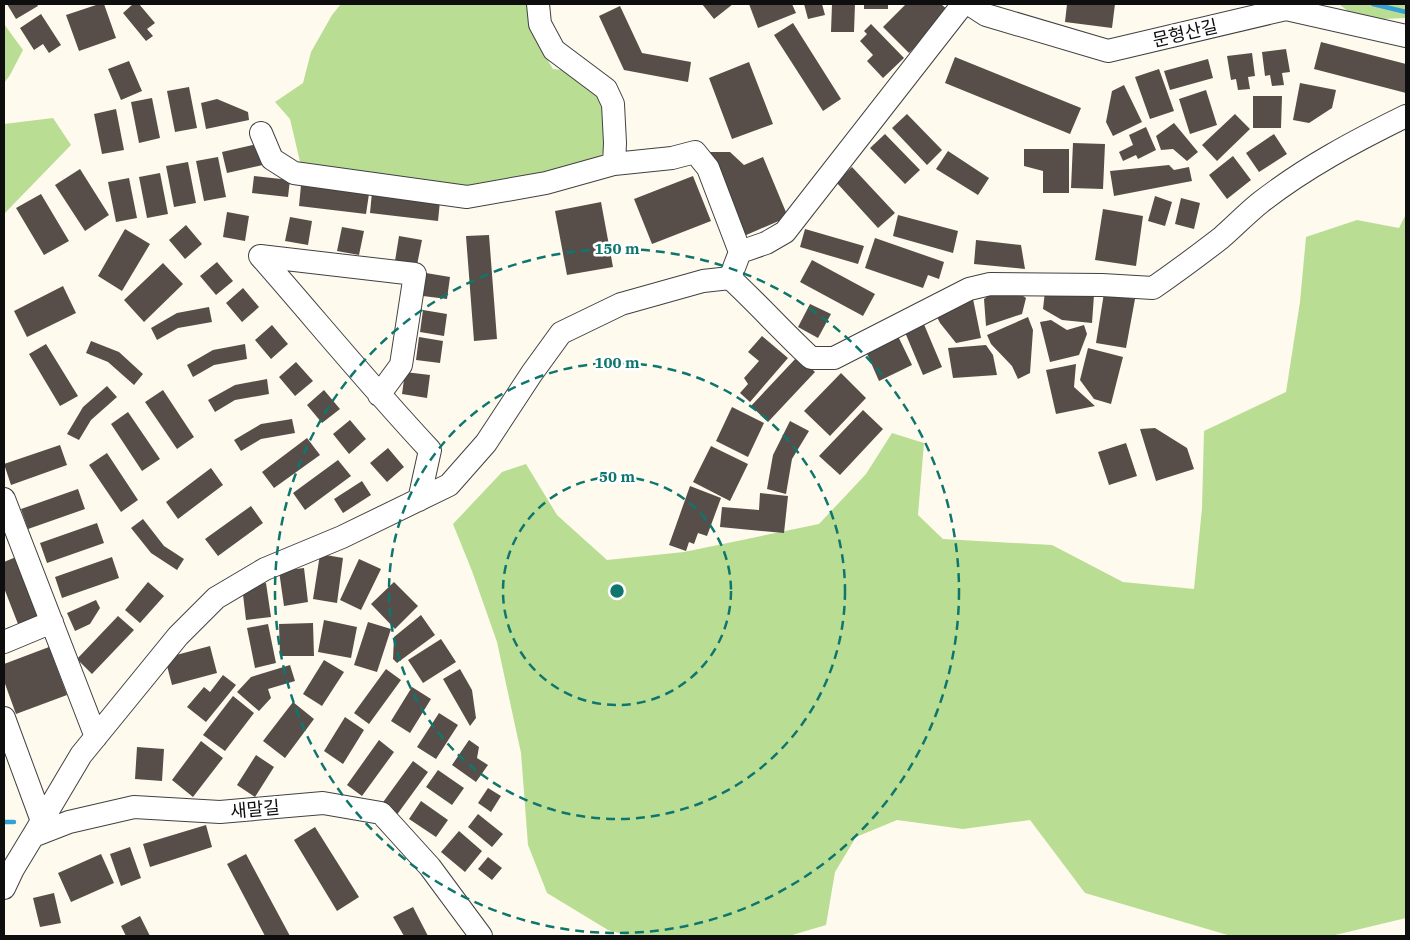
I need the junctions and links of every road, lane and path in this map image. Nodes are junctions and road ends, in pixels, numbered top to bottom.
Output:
1 (538, 4) edge
2 (963, 4) edge
3 (969, 4) edge
4 (1406, 36) edge
5 (1406, 116) edge
6 (261, 133) dead end
7 (614, 164) junction
8 (740, 252) junction
9 (730, 278) junction
10 (379, 395) junction
11 (4, 499) edge
12 (419, 500) junction
13 (52, 622) junction
14 (4, 642) edge
15 (6, 728) edge
16 (96, 737) junction
17 (37, 829) junction
18 (4, 888) edge
19 (481, 936) edge

1 - 7 street
2 - 8 street
3 - 4 street, 문형산길
5 - 9 street
6 - 7 street
7 - 8 street
8 - 9 street
9 - 12 street
10 - 10 street
10 - 12 street
11 - 13 street
12 - 16 street
13 - 14 street
13 - 16 street
15 - 17 street
16 - 17 street
17 - 18 street
17 - 19 street, 새말길

